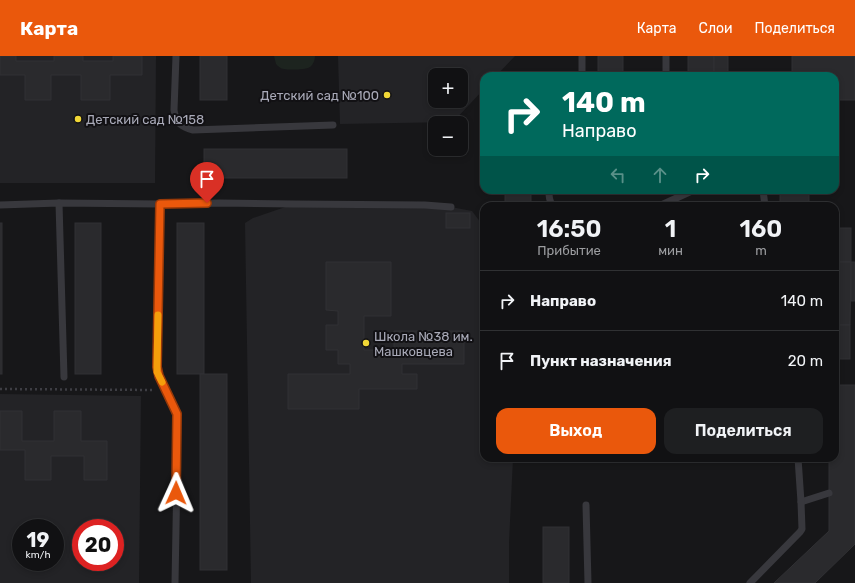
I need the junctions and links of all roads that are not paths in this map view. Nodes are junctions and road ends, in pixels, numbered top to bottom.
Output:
1 (176, 56) edge
2 (582, 56) edge
3 (666, 56) edge
4 (582, 72) edge
5 (666, 72) edge
6 (333, 125) dead end
7 (685, 194) edge
8 (668, 202) edge
9 (59, 203) junction
10 (160, 204) junction
11 (0, 205) edge
12 (451, 207) dead end
13 (64, 377) dead end
14 (798, 462) edge
15 (829, 493) dead end
16 (801, 502) junction
17 (586, 505) dead end
18 (175, 583) edge
19 (588, 583) edge
20 (750, 583) edge

1 - 6 lane
2 - 4 lane
3 - 5 lane
7 - 8 lane
9 - 10 lane
9 - 11 lane
9 - 13 lane
10 - 12 lane
10 - 18 lane
14 - 16 lane
15 - 16 lane
16 - 20 lane
17 - 19 lane

